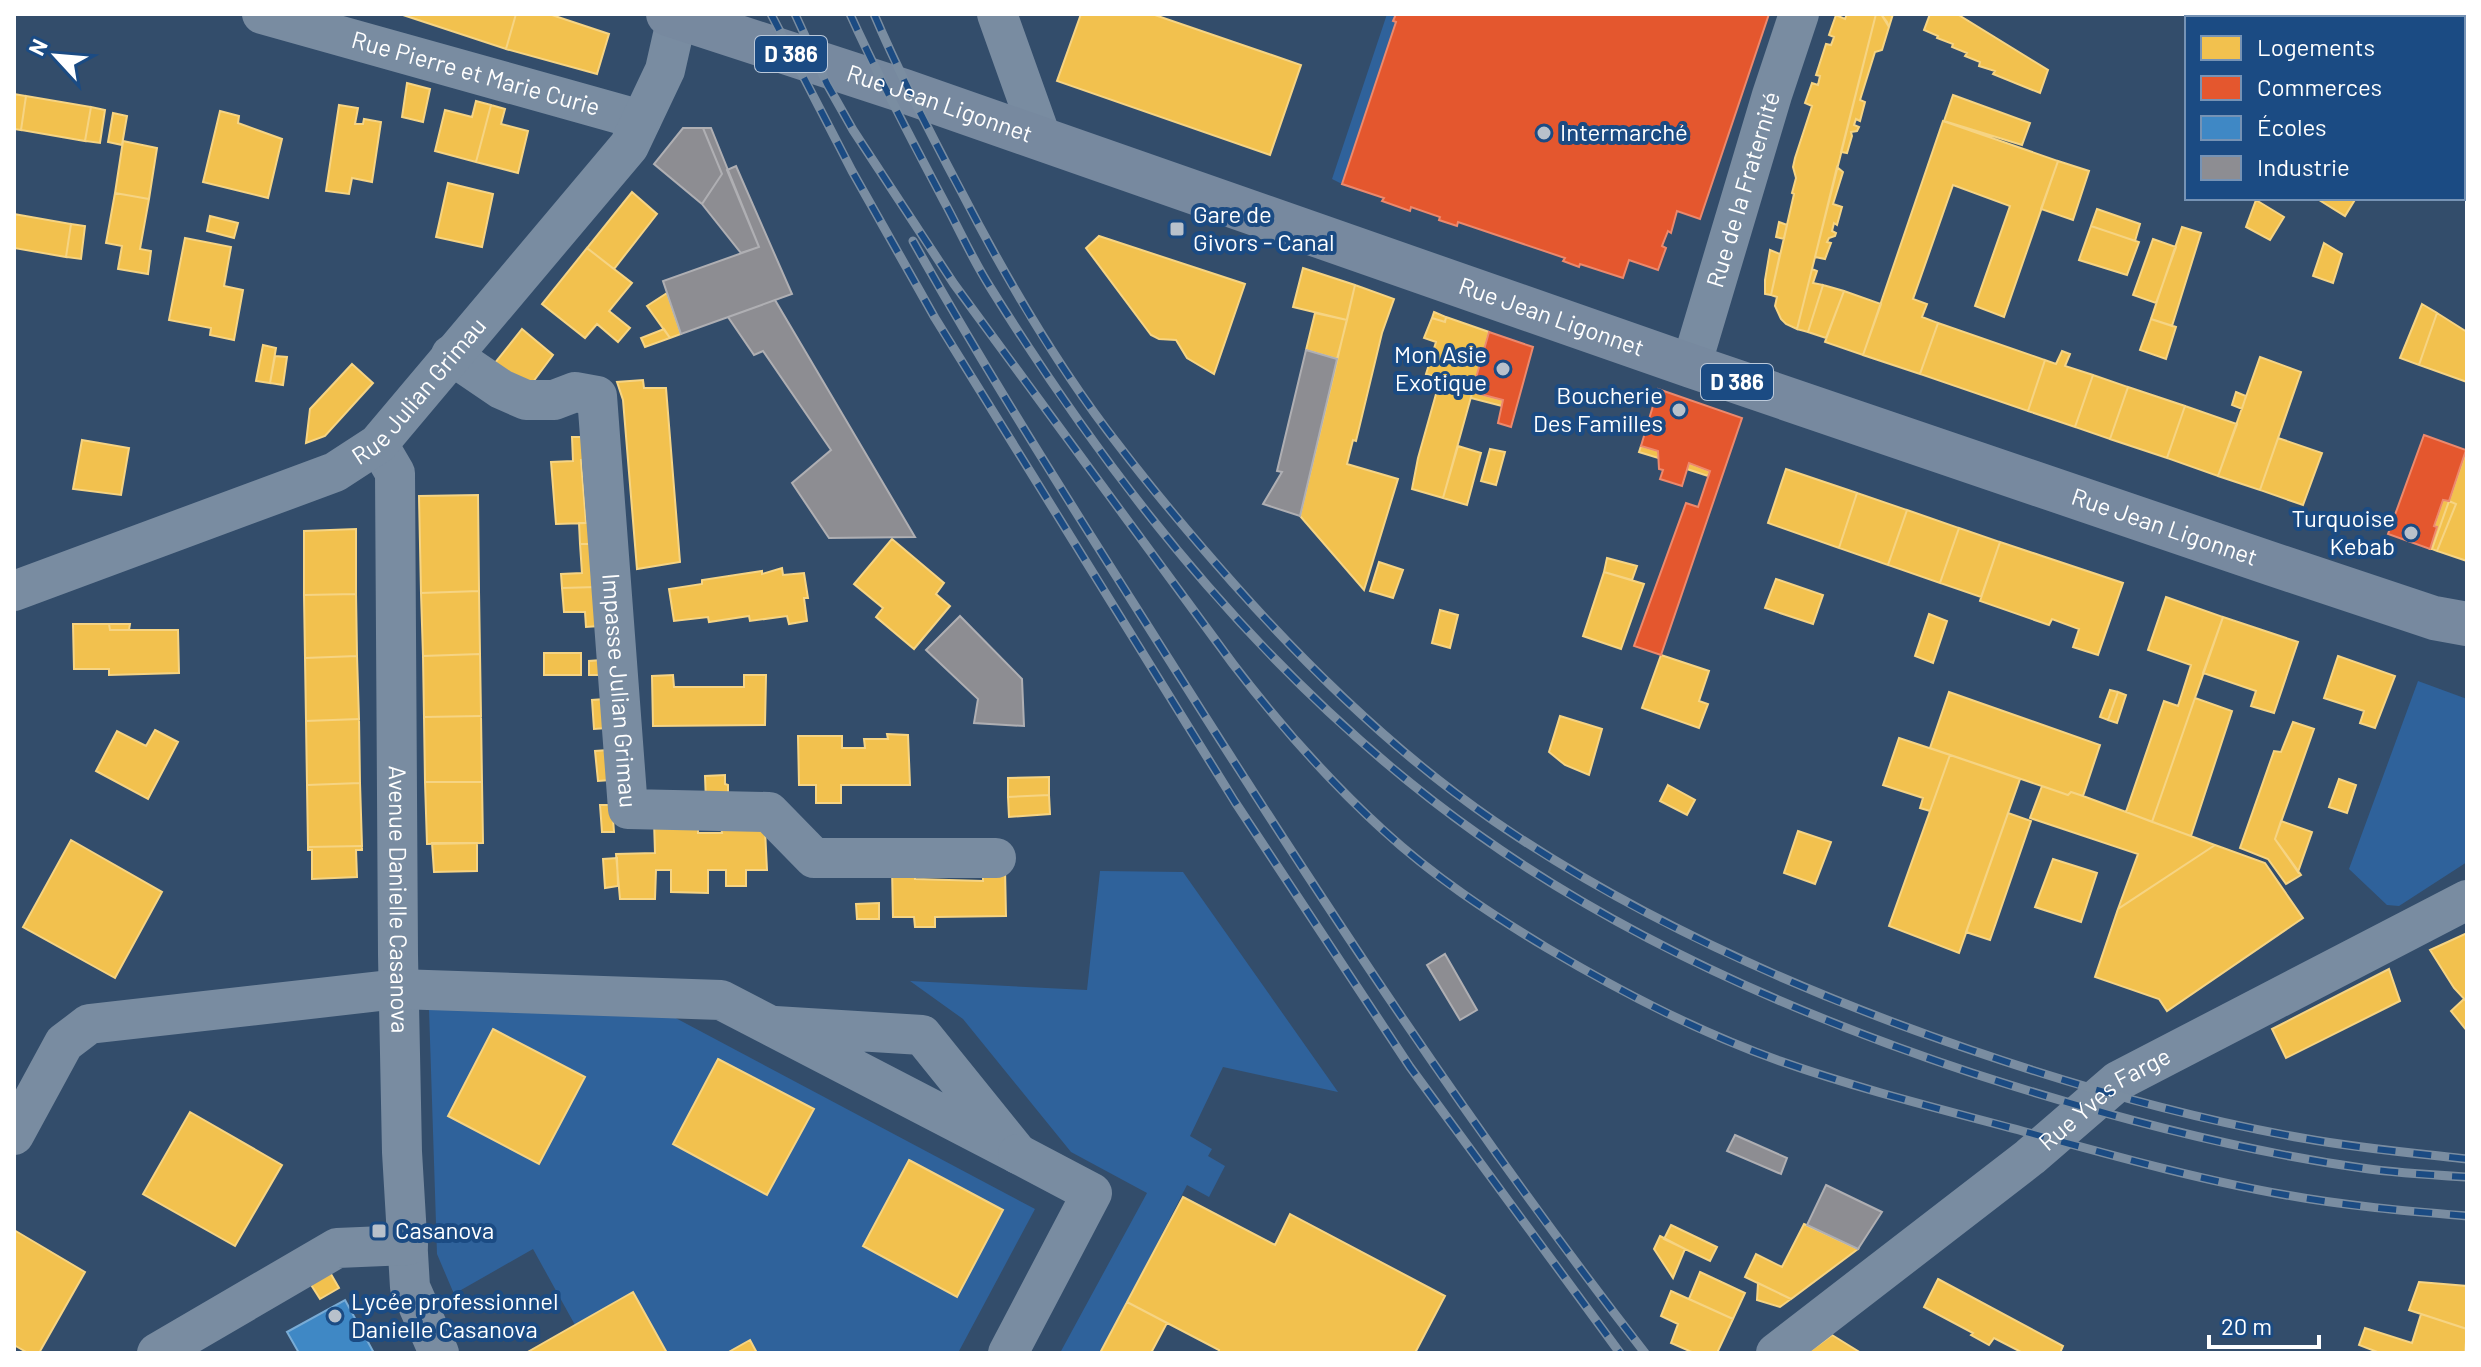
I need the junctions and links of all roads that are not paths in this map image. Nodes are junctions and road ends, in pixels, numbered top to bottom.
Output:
1 (262, 14) edge
2 (997, 14) edge
3 (1799, 14) edge
4 (672, 16) edge
5 (641, 120) junction
6 (1042, 140) junction
7 (451, 355) junction
8 (1691, 366) junction
9 (378, 444) junction
10 (14, 591) edge
11 (2456, 627) edge
12 (996, 858) dead end
13 (2467, 900) edge
14 (398, 989) junction
15 (775, 1026) junction
16 (14, 1135) edge
17 (1018, 1154) junction
18 (408, 1245) junction
19 (157, 1353) edge
20 (439, 1353) edge
21 (1008, 1353) edge
22 (1776, 1353) edge

1 - 5 street, Rue Pierre et Marie Curie
2 - 6 street
3 - 8 street, Rue de la Fraternité
4 - 5 street, Rue Julian Grimau
4 - 6 main road, Rue Jean Ligonnet / D 386
5 - 7 street, Rue Julian Grimau
6 - 8 main road, Rue Jean Ligonnet / D 386
7 - 9 street, Rue Julian Grimau
7 - 12 street, Impasse Julian Grimau
8 - 11 main road, Rue Jean Ligonnet / D 386
9 - 10 street, Rue Julian Grimau
9 - 14 street, Avenue Danielle Casanova
13 - 22 street, Rue Yves Farge
14 - 15 street
14 - 16 street
14 - 18 street, Avenue Danielle Casanova
15 - 17 street
15 - 17 street
17 - 21 street
18 - 19 street
18 - 20 street, Avenue Danielle Casanova

